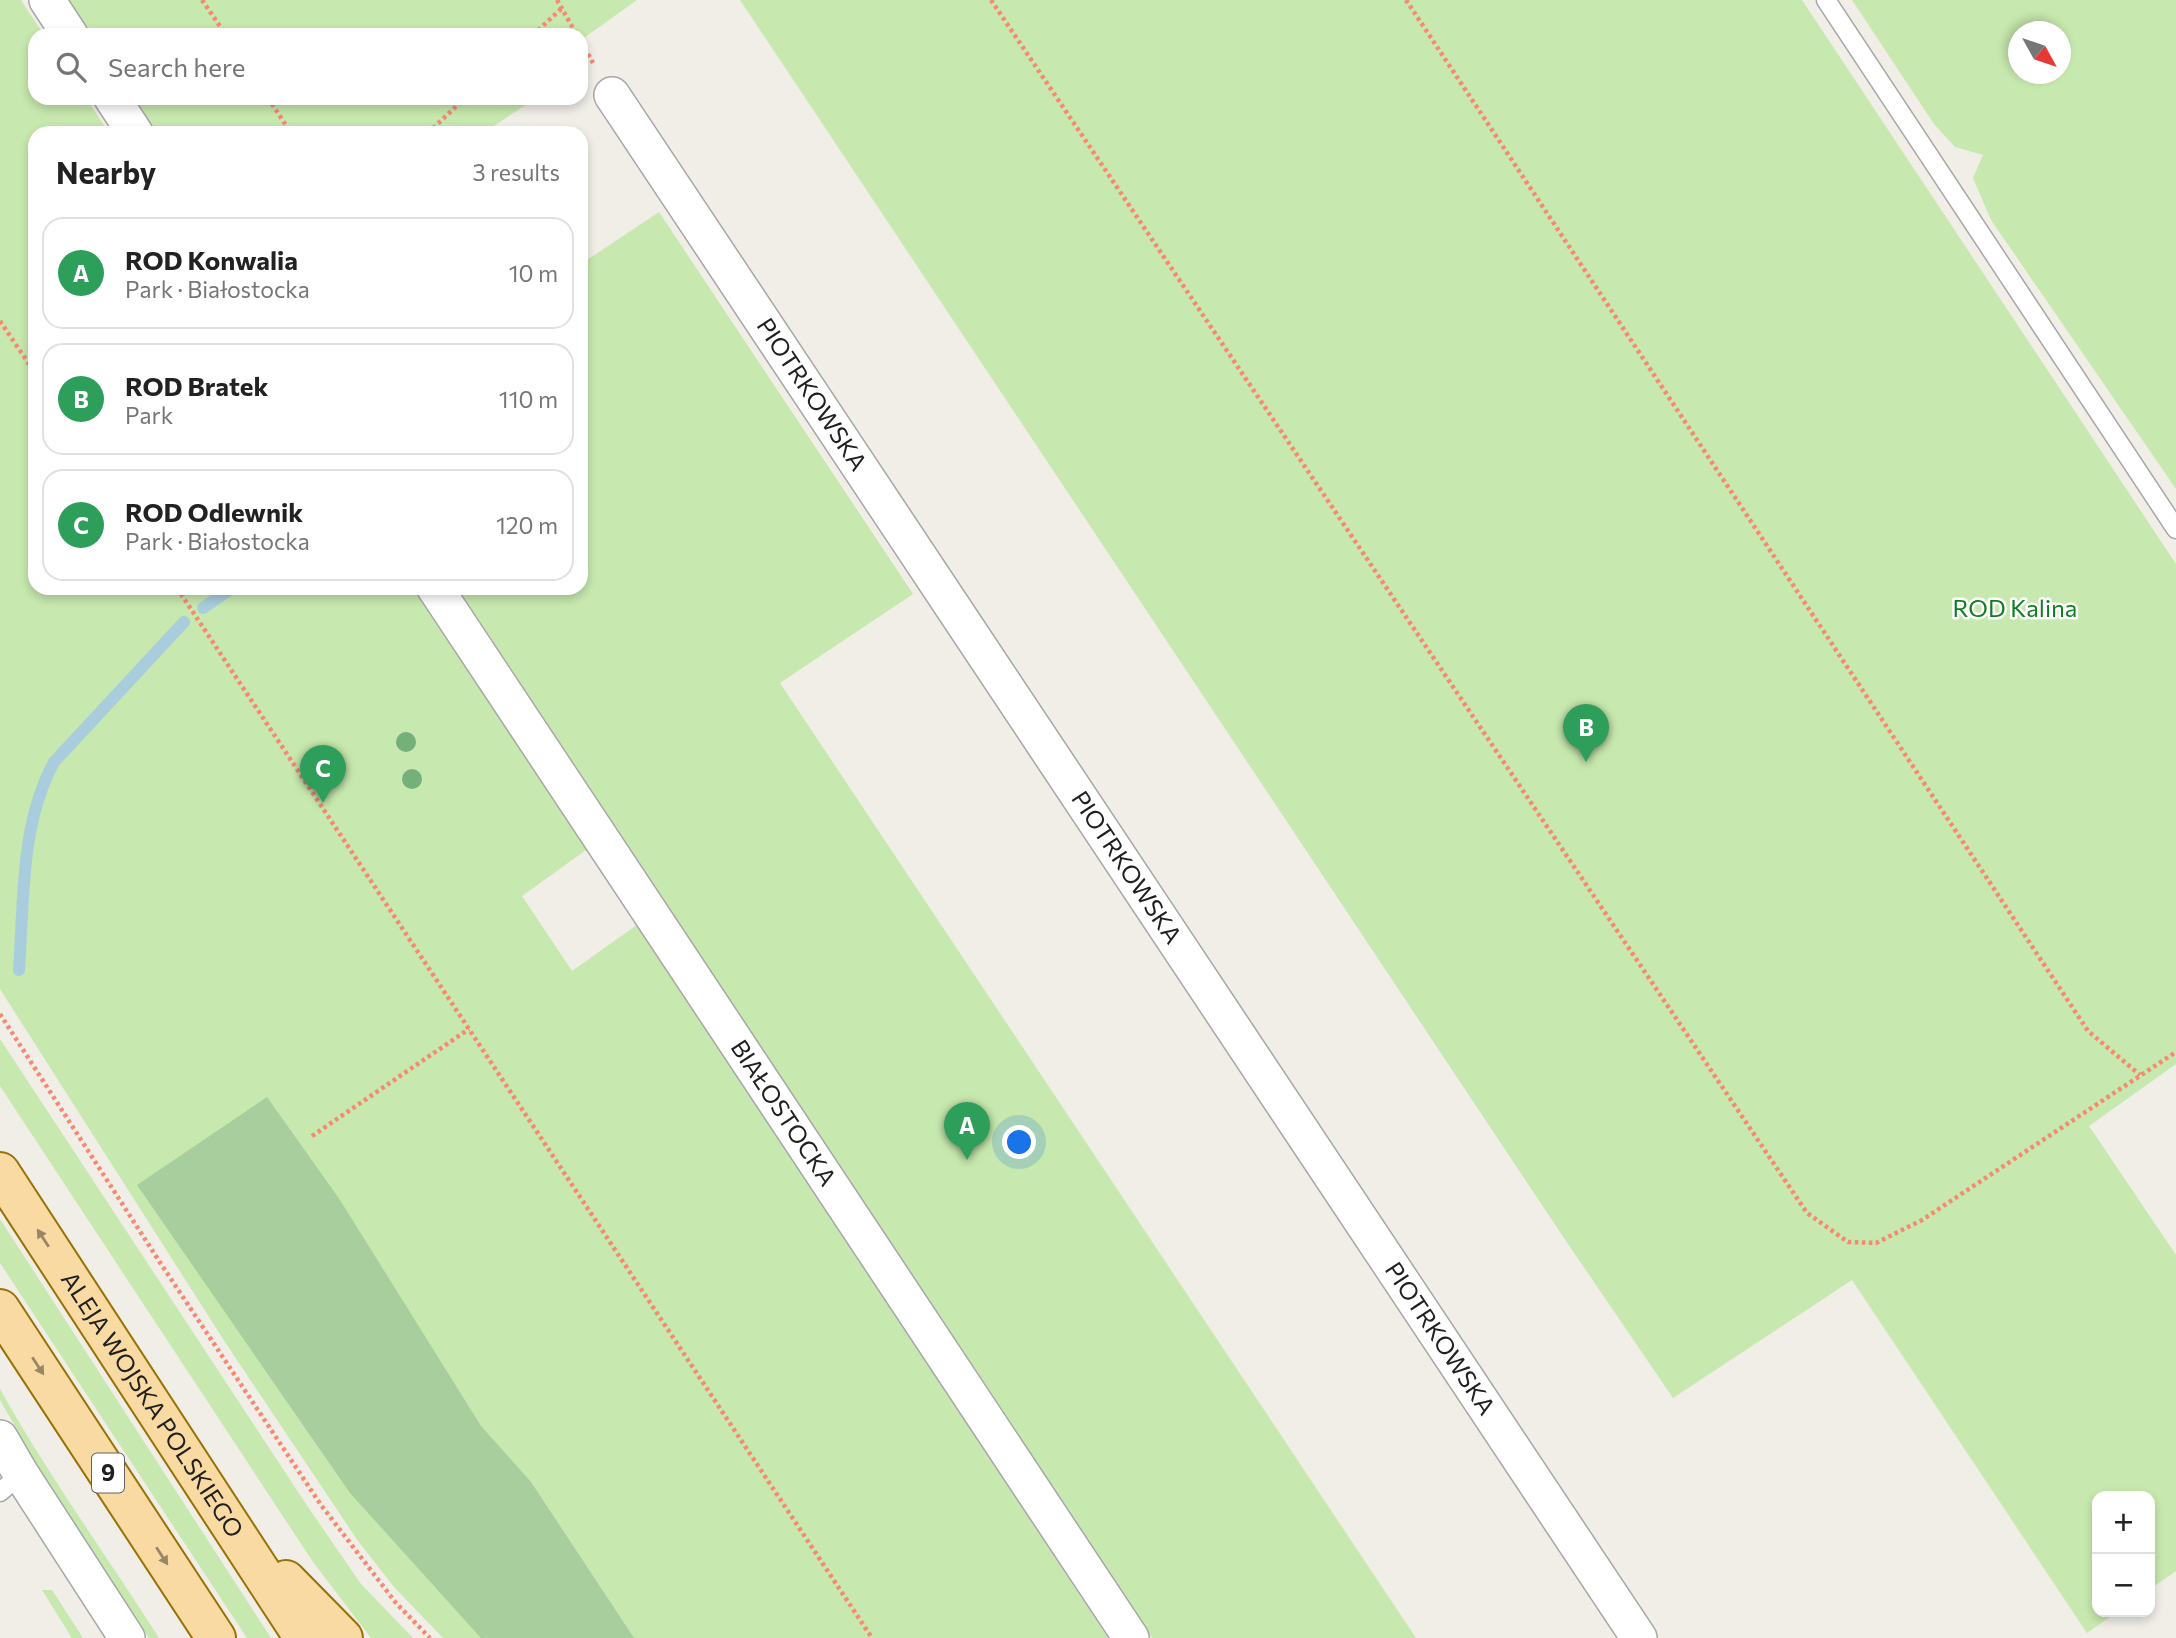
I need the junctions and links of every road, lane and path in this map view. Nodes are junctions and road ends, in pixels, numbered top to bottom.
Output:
1 (47, 0) edge
2 (202, 0) edge
3 (557, 0) edge
4 (991, 0) edge
5 (1406, 0) edge
6 (1826, 0) edge
7 (562, 8) junction
8 (65, 28) edge
9 (221, 28) edge
10 (541, 28) edge
11 (573, 28) edge
12 (612, 94) dead end
13 (117, 105) edge
14 (273, 105) edge
15 (458, 105) edge
16 (130, 126) edge
17 (286, 126) edge
18 (435, 126) edge
19 (0, 321) edge
20 (28, 363) edge
21 (2176, 529) edge
22 (182, 595) edge
23 (440, 595) edge
24 (0, 1014) edge
25 (469, 1029) junction
26 (2176, 1052) edge
27 (2140, 1075) junction
28 (312, 1136) dead end
29 (0, 1172) edge
30 (0, 1309) edge
31 (0, 1438) edge
32 (10, 1483) edge
33 (215, 1500) junction
34 (127, 1638) edge
35 (216, 1638) edge
36 (304, 1638) edge
37 (343, 1638) edge
38 (430, 1638) edge
39 (872, 1638) edge
40 (1131, 1638) edge
41 (1639, 1638) edge

1 - 8 street
2 - 9 path
3 - 7 path
4 - 27 path
5 - 27 path
6 - 21 lane
7 - 10 path
7 - 11 path
12 - 41 street, PIOTRKOWSKA
13 - 16 street
14 - 17 path
15 - 18 path
19 - 20 path
22 - 25 path
23 - 40 street, BIAŁOSTOCKA
24 - 38 path
25 - 28 path
25 - 39 path
26 - 27 path
33 -> 29 main road, ALEJA WOJSKA POLSKIEGO
30 -> 35 main road, 9
31 - 32 street
32 - 34 street
33 - 36 main road, ALEJA WOJSKA POLSKIEGO
33 - 37 main road

